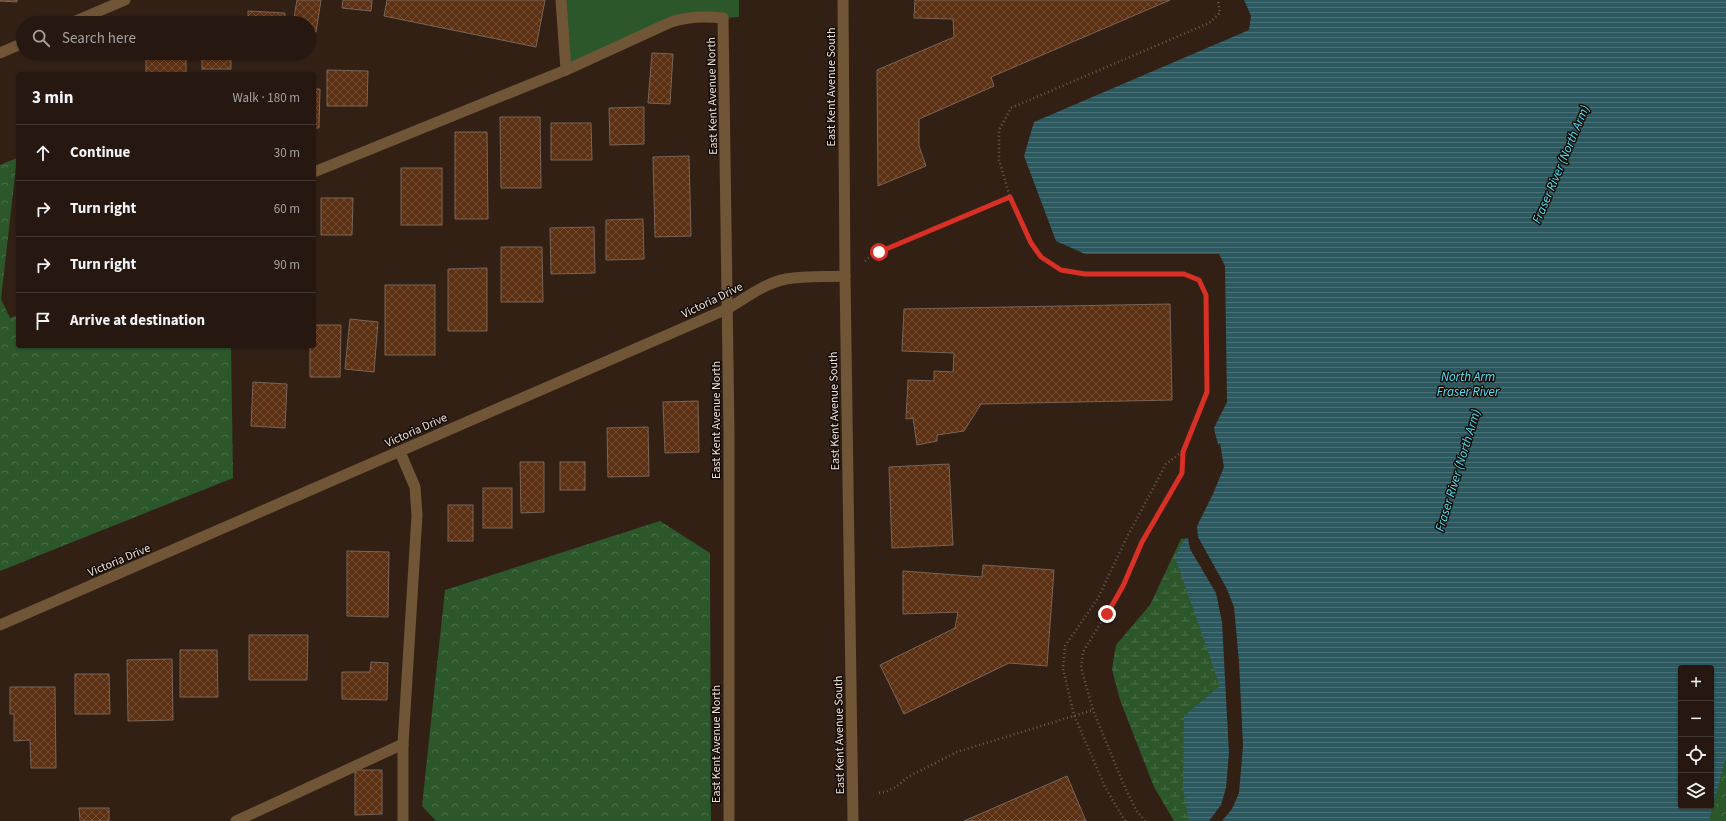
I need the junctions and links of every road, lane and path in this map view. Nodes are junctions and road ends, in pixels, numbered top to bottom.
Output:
1 (125, 0) edge
2 (561, 0) edge
3 (843, 0) edge
4 (1218, 0) edge
5 (105, 4) edge
6 (84, 16) edge
7 (16, 46) edge
8 (0, 53) edge
9 (566, 70) junction
10 (316, 171) edge
11 (1010, 197) junction
12 (866, 253) dead end
13 (845, 276) junction
14 (728, 309) junction
15 (400, 452) junction
16 (1183, 452) junction
17 (0, 626) edge
18 (1093, 710) junction
19 (1074, 715) junction
20 (403, 744) junction
21 (879, 792) dead end
22 (236, 821) edge
23 (403, 821) edge
24 (729, 821) edge
25 (853, 821) edge
26 (1125, 821) edge
27 (1145, 821) edge

1 - 5 street
2 - 9 street
3 - 13 street, East Kent Avenue South
4 - 11 path
5 - 6 street
7 - 8 street
9 - 10 street
9 - 14 street, East Kent Avenue North
11 - 12 path
11 - 16 path
13 - 14 street, Victoria Drive
13 - 25 street, East Kent Avenue South
14 - 15 street, Victoria Drive
14 - 24 street, East Kent Avenue North
15 - 17 street, Victoria Drive
15 - 20 street
16 - 18 path
16 - 19 path
18 - 19 path
18 - 27 path
19 - 21 path
19 - 26 path
20 - 22 street
20 - 23 street

